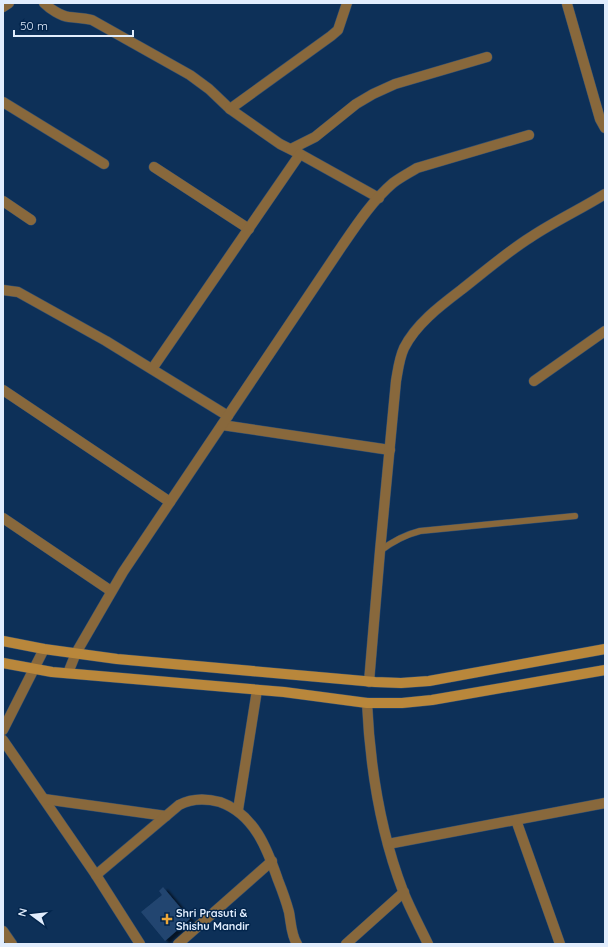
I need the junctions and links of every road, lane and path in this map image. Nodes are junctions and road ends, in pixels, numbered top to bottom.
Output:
1 (9, 3) edge
2 (44, 3) edge
3 (347, 3) edge
4 (567, 4) edge
5 (3, 7) edge
6 (487, 57) dead end
7 (3, 102) edge
8 (230, 109) junction
9 (605, 128) edge
10 (529, 135) dead end
11 (291, 149) junction
12 (300, 154) junction
13 (104, 164) dead end
14 (154, 167) dead end
15 (605, 194) edge
16 (379, 198) junction
17 (3, 201) edge
18 (31, 220) dead end
19 (249, 229) junction
20 (3, 290) edge
21 (605, 331) edge
22 (152, 369) junction
23 (534, 381) dead end
24 (3, 390) edge
25 (228, 416) junction
26 (222, 425) junction
27 (390, 450) junction
28 (170, 502) junction
29 (576, 516) dead end
30 (3, 518) edge
31 (380, 551) junction
32 (111, 591) junction
33 (3, 641) edge
34 (44, 649) junction
35 (605, 649) edge
36 (76, 653) junction
37 (3, 663) edge
38 (34, 668) junction
39 (605, 670) edge
40 (68, 673) junction
41 (369, 682) junction
42 (257, 690) junction
43 (366, 703) junction
44 (3, 730) edge
45 (3, 740) edge
46 (44, 799) junction
47 (605, 803) edge
48 (238, 810) junction
49 (166, 816) junction
50 (516, 820) junction
51 (388, 844) junction
52 (272, 861) junction
53 (96, 875) junction
54 (404, 892) junction
55 (3, 931) edge
56 (12, 944) edge
57 (140, 944) edge
58 (178, 944) edge
59 (297, 944) edge
60 (346, 944) edge
61 (428, 944) edge
62 (560, 944) edge

1 - 5 street
2 - 8 street
3 - 8 street
4 - 9 street
6 - 11 street
7 - 13 street
8 - 11 street
10 - 16 street
11 - 12 street
12 - 16 street
12 - 19 street
14 - 19 street
15 - 27 street
16 - 25 street
17 - 18 street
19 - 22 street
20 - 22 street
21 - 23 street
22 - 25 street
24 - 28 street
25 - 26 street
26 - 27 street
26 - 28 street
27 - 31 street
28 - 32 street
29 - 31 lane
30 - 32 street
31 - 41 street
32 - 36 street
33 - 34 main road
34 - 36 main road
34 - 38 street
35 - 41 main road
36 - 40 street
36 - 41 main road
37 - 38 main road
38 - 40 main road
38 - 44 street
39 - 43 main road
40 - 42 main road
42 - 43 main road
42 - 48 street
43 - 51 street
45 - 46 street
46 - 49 street
46 - 53 street
47 - 50 street
48 - 49 street
48 - 52 street
49 - 53 street
50 - 51 street
50 - 62 street
51 - 54 street
52 - 58 street
52 - 59 street
53 - 57 street
54 - 60 street
54 - 61 street
55 - 56 street

